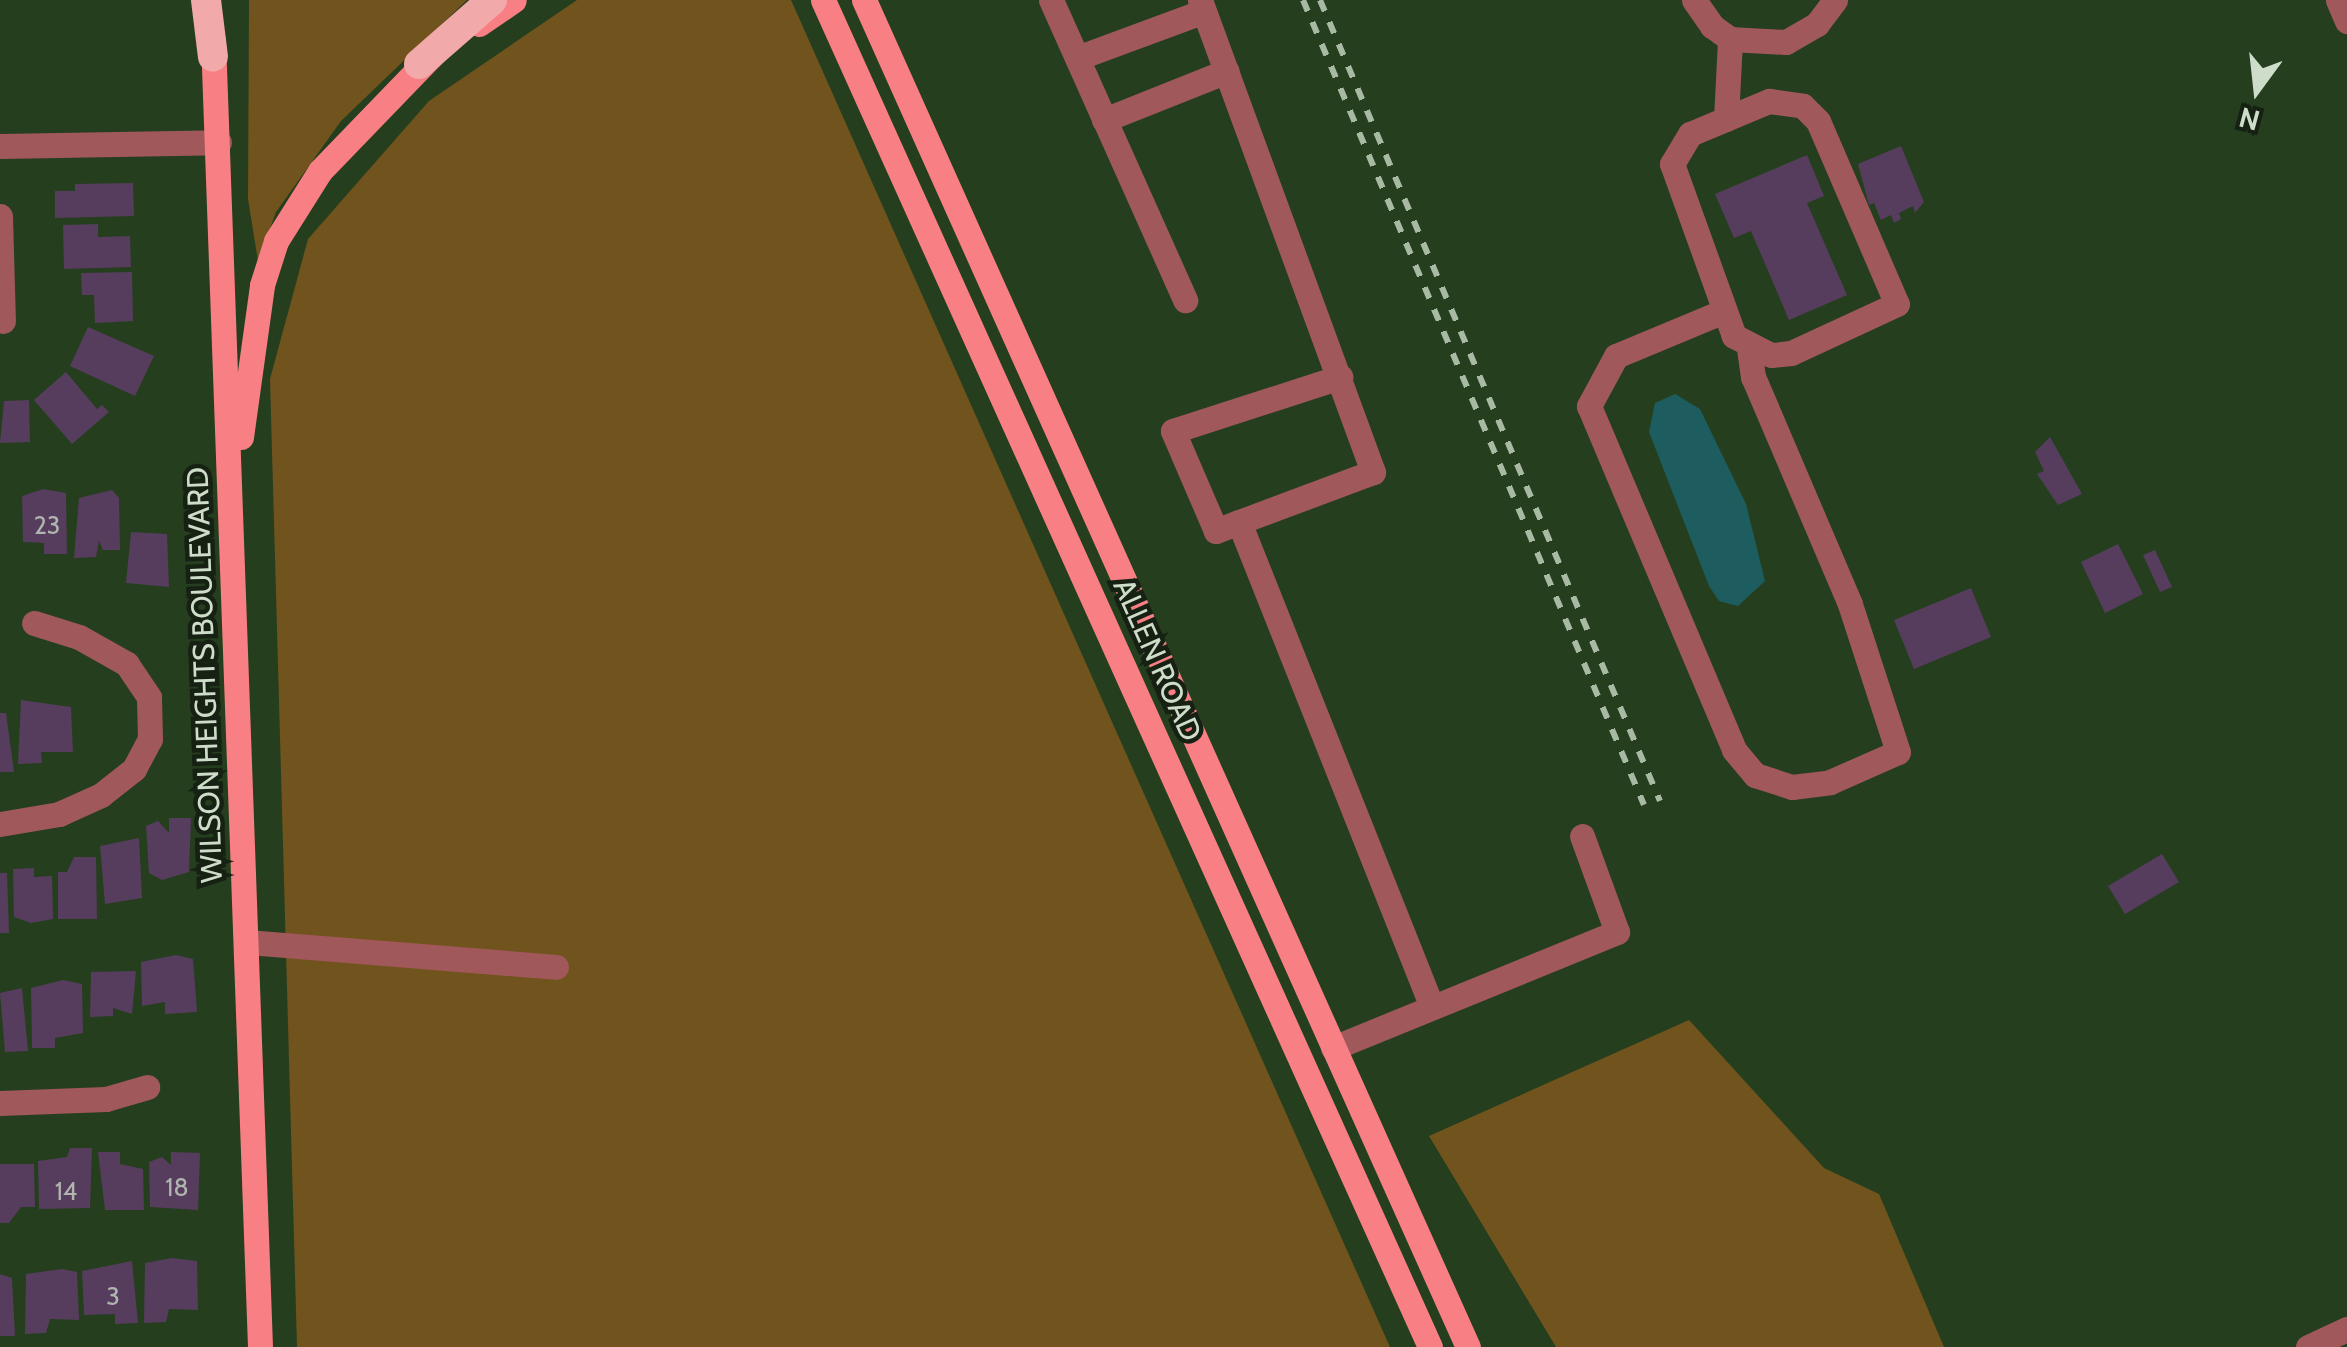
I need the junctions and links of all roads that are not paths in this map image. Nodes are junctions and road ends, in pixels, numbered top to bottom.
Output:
1 (209, 0) edge
2 (492, 0) edge
3 (514, 0) edge
4 (823, 0) edge
5 (864, 0) edge
6 (1051, 0) edge
7 (1694, 0) edge
8 (1835, 0) edge
9 (2338, 0) edge
10 (1202, 6) edge
11 (2347, 21) edge
12 (1730, 39) junction
13 (213, 57) joint
14 (1077, 58) junction
15 (419, 64) junction
16 (1228, 71) junction
17 (1726, 119) junction
18 (1104, 120) junction
19 (219, 142) junction
20 (0, 146) edge
21 (0, 216) edge
22 (1184, 300) dead end
23 (1724, 311) junction
24 (2, 321) dead end
25 (1749, 348) junction
26 (1340, 376) junction
27 (231, 506) junction
28 (1239, 522) junction
29 (34, 623) dead end
30 (0, 824) edge
31 (1582, 836) dead end
32 (247, 942) junction
33 (556, 967) dead end
34 (1432, 1007) junction
35 (1333, 1048) junction
36 (146, 1088) dead end
37 (0, 1104) edge
38 (2347, 1328) edge
39 (260, 1347) edge
40 (1430, 1347) edge
41 (1468, 1347) edge
42 (2308, 1347) edge

1 - 13 highway
2 - 15 highway
3 - 15 main road
4 - 40 main road, ALLEN ROAD
5 - 35 main road, ALLEN ROAD
6 - 14 street
7 - 12 street
8 - 12 street
9 - 11 street
10 - 14 street
10 - 16 street
12 - 17 street
13 - 19 main road, WILSON HEIGHTS BOULEVARD
14 - 18 street
15 - 27 main road
16 - 18 street
16 - 26 street
17 - 23 street
17 - 25 street
18 - 22 street
19 - 20 street
19 - 27 main road, WILSON HEIGHTS BOULEVARD
21 - 24 street
23 - 25 street
23 - 25 street
26 - 28 street
26 - 28 street
27 - 32 main road, WILSON HEIGHTS BOULEVARD
28 - 34 street
29 - 30 street
31 - 34 street
32 - 33 street
32 - 39 main road, WILSON HEIGHTS BOULEVARD
34 - 35 street
35 - 41 main road, ALLEN ROAD
36 - 37 street
38 - 42 street

